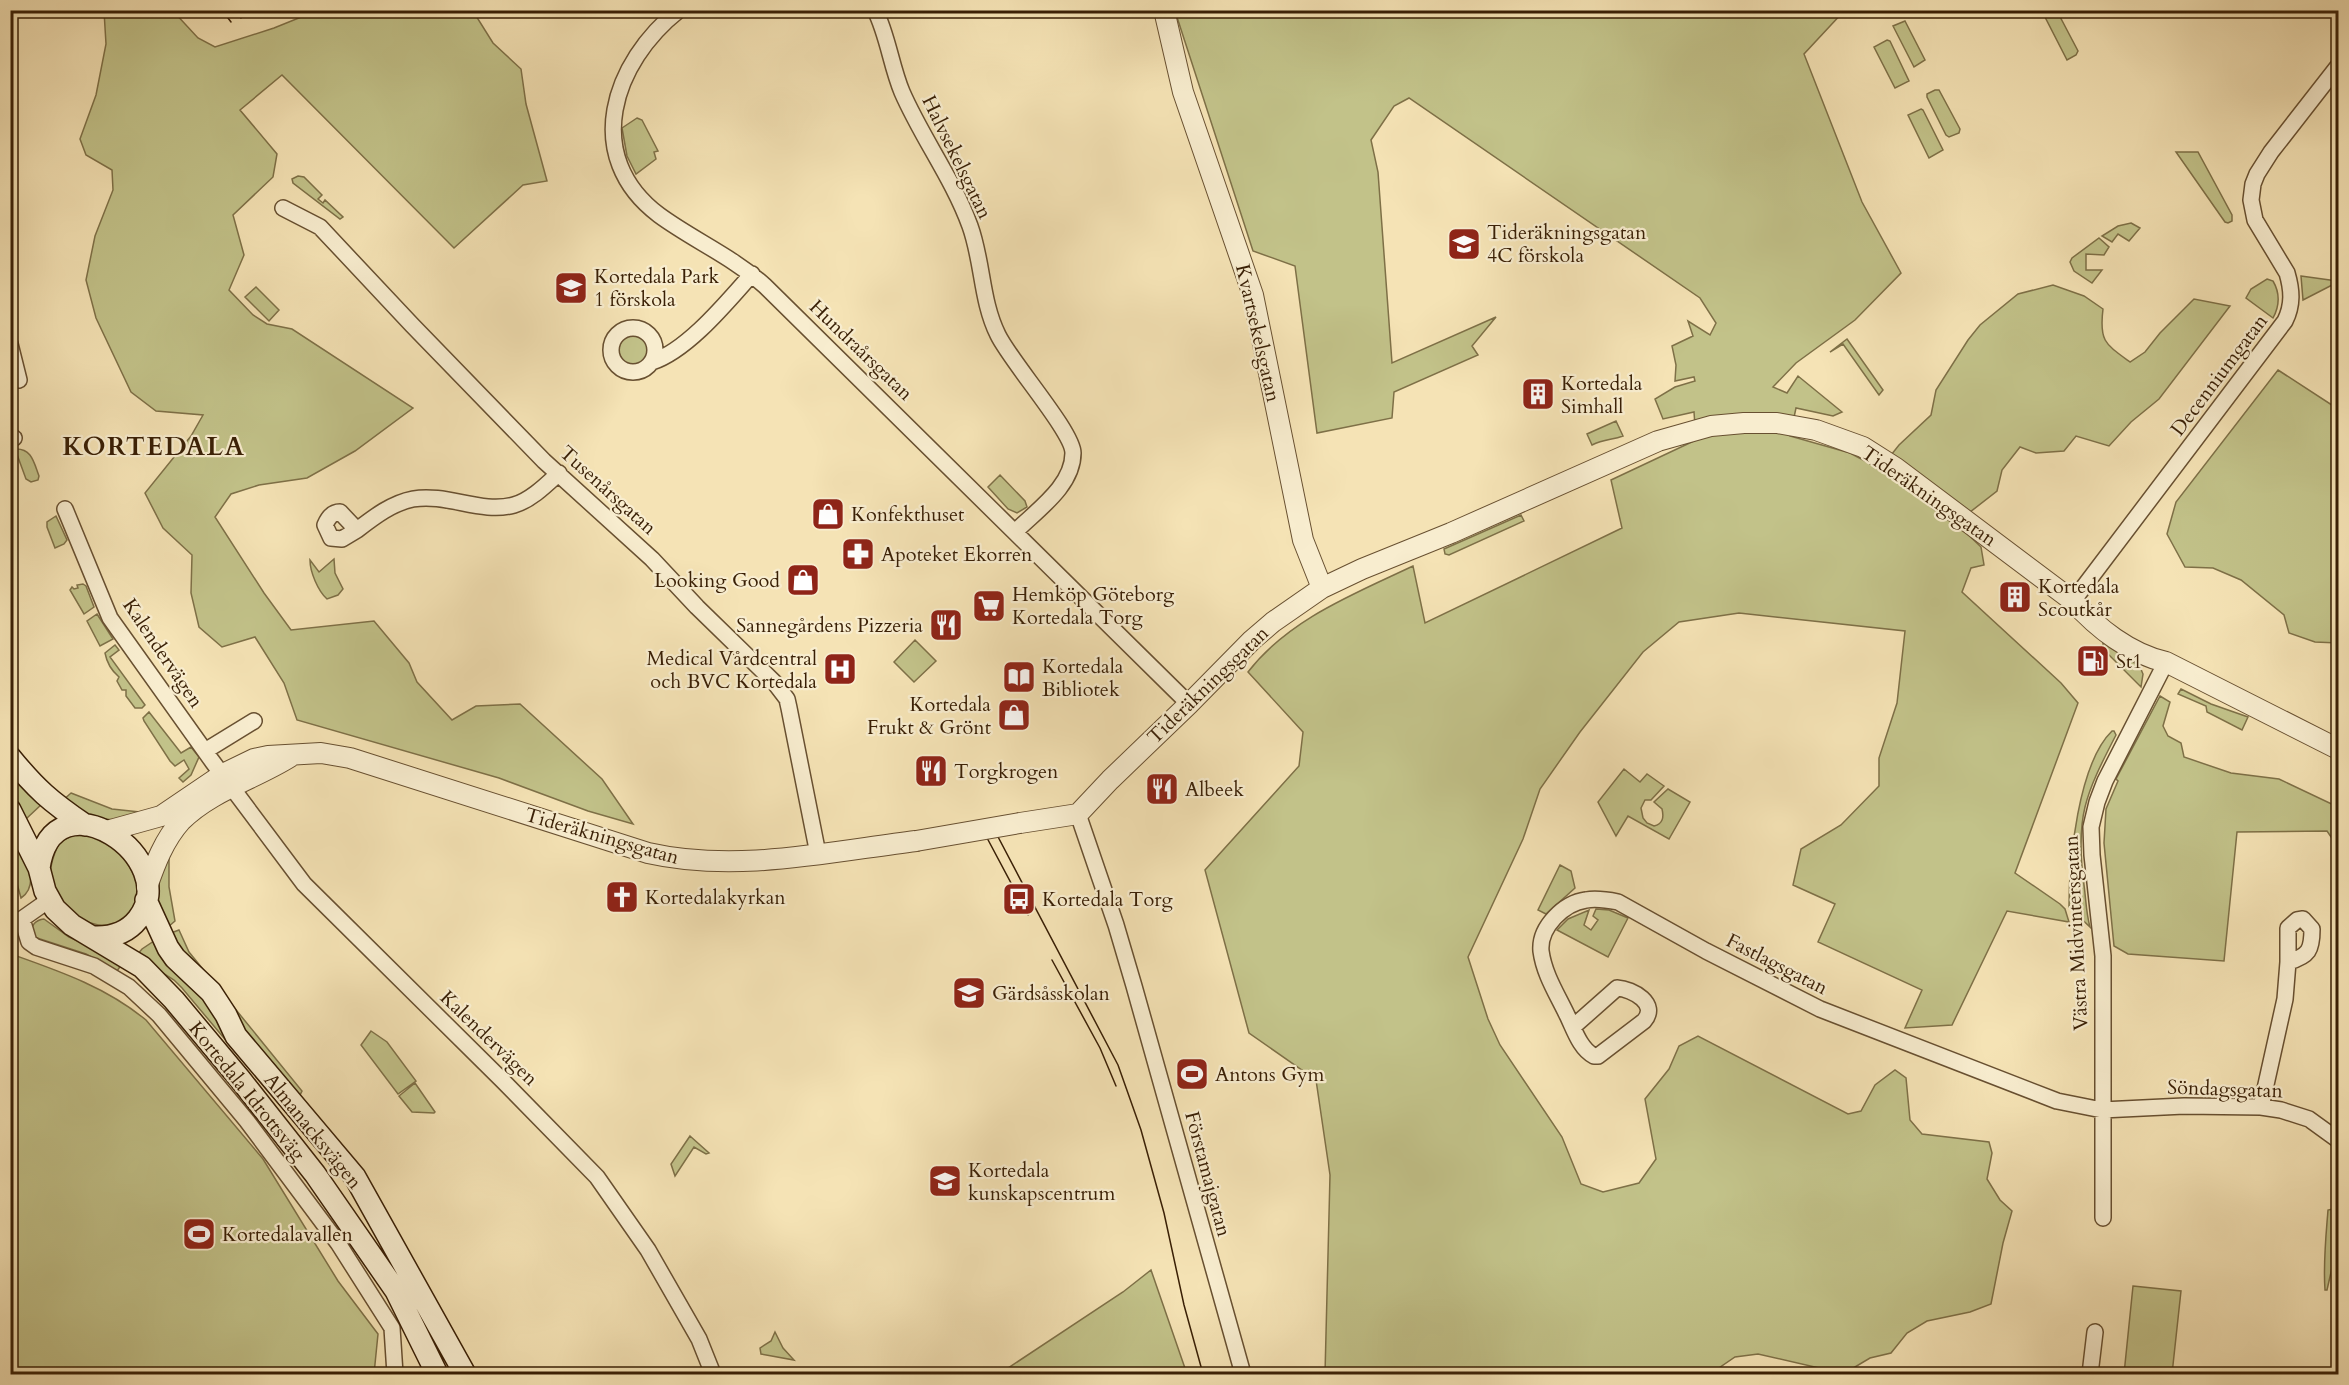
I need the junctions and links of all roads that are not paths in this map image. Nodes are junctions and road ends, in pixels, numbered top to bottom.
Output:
1 (679, 10) edge
2 (875, 10) edge
3 (1164, 10) edge
4 (2338, 66) edge
5 (283, 208) dead end
6 (752, 274) junction
7 (10, 344) edge
8 (652, 362) dead end
9 (19, 380) dead end
10 (559, 473) junction
11 (64, 509) dead end
12 (357, 530) dead end
13 (1016, 531) junction
14 (1322, 588) junction
15 (2073, 601) junction
16 (2166, 662) junction
17 (1189, 704) junction
18 (254, 721) dead end
19 (2338, 749) edge
20 (206, 751) junction
21 (10, 757) edge
22 (227, 780) junction
23 (10, 810) edge
24 (1078, 814) junction
25 (86, 825) junction
26 (107, 831) junction
27 (818, 854) junction
28 (39, 867) junction
29 (146, 894) junction
30 (49, 900) junction
31 (93, 937) junction
32 (2288, 962) dead end
33 (1573, 1027) junction
34 (2261, 1107) junction
35 (2102, 1110) junction
36 (2338, 1140) edge
37 (2103, 1218) dead end
38 (2095, 1332) dead end
39 (396, 1374) edge
40 (437, 1374) edge
41 (465, 1374) edge
42 (713, 1374) edge
43 (1243, 1374) edge
44 (2090, 1374) edge

1 - 6 street, Hundraårsgatan
2 - 13 street, Halvsekelsgatan
3 - 14 street, Kvartsekelsgatan
4 - 15 street, Decenniumgatan
5 - 10 street, Tusenårsgatan
6 - 8 street
6 - 13 street, Hundraårsgatan
7 - 9 street
10 - 12 street
10 - 27 street, Tusenårsgatan
11 - 20 street, Kalendervägen
13 - 17 street, Hundraårsgatan
14 - 15 street, Tideräkningsgatan
14 - 17 street, Tideräkningsgatan
15 - 16 street, Tideräkningsgatan
16 - 19 street, Tideräkningsgatan
16 - 35 street, Västra Midvintersgatan
17 - 24 street, Tideräkningsgatan
18 - 20 street
20 - 22 street, Kalendervägen
21 - 25 main road, Almanacksvägen
22 - 26 street, Tideräkningsgatan
22 - 27 street, Tideräkningsgatan
22 - 29 street, Tideräkningsgatan
22 - 42 street, Kalendervägen
23 - 28 main road, Almanacksvägen
24 - 27 street, Tideräkningsgatan, bridge
24 - 43 street, Förstamajgatan
25 - 26 main road, Almanacksvägen
25 - 28 main road, Almanacksvägen
26 - 29 main road, Almanacksvägen
28 - 30 main road, Almanacksvägen
29 - 31 main road
29 - 41 main road, Almanacksvägen
30 - 31 main road, Almanacksvägen
30 - 39 street, Kortedala Idrottsväg
31 - 40 main road, Almanacksvägen
32 - 34 street
33 - 33 street, Fastlagsgatan
33 - 35 street, Fastlagsgatan
34 - 35 street, Söndagsgatan
34 - 36 street, Söndagsgatan
35 - 37 street, Västra Midvintersgatan
38 - 44 street

